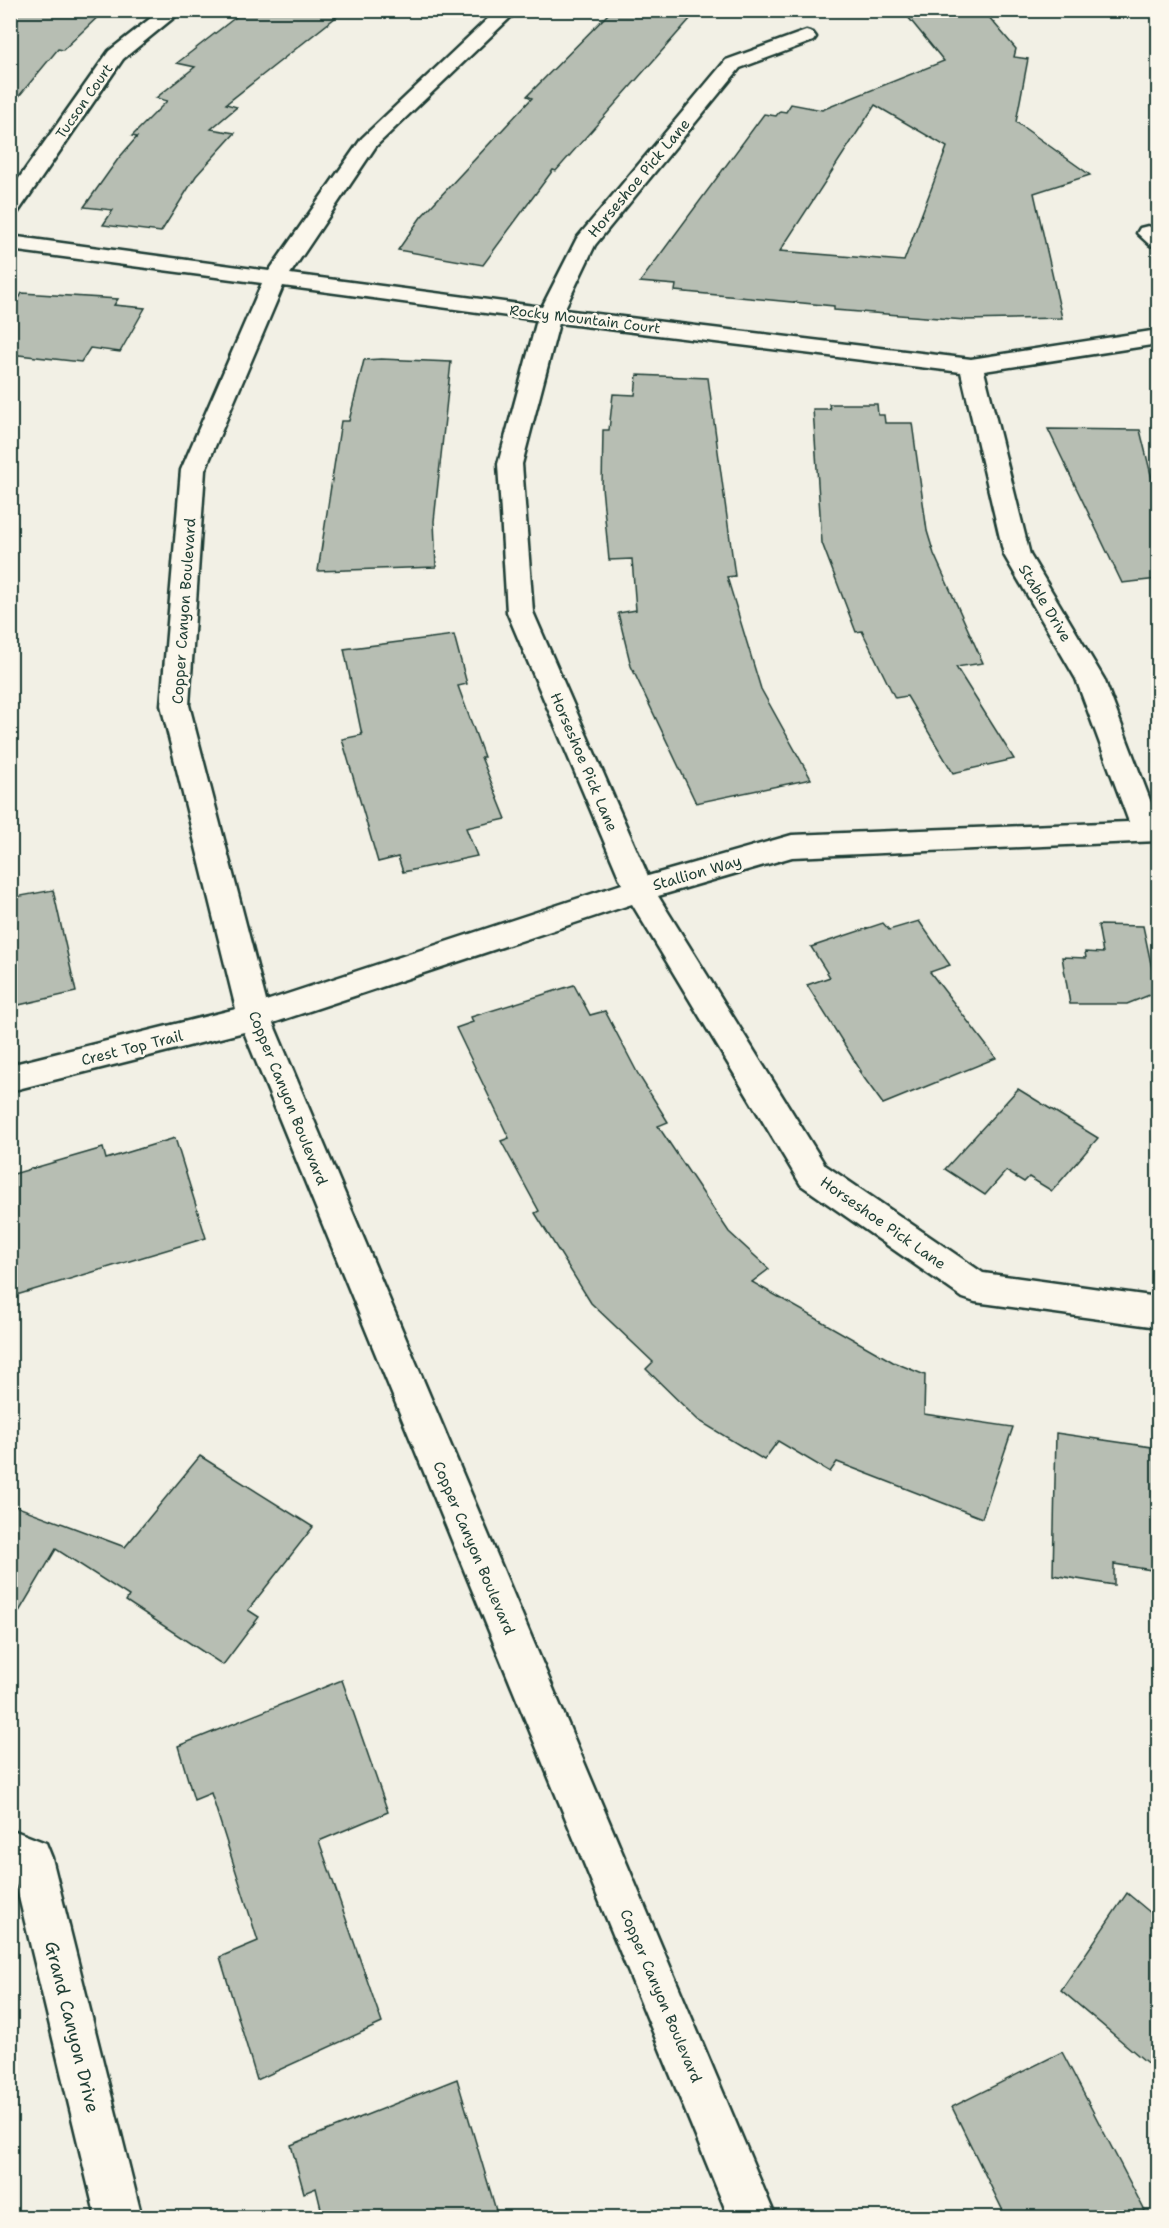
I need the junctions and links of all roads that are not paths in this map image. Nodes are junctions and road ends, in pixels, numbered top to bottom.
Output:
1 (174, 10) edge
2 (508, 10) edge
3 (806, 37) dead end
4 (10, 207) edge
5 (10, 243) edge
6 (276, 277) junction
7 (550, 315) junction
8 (1158, 337) edge
9 (971, 366) junction
10 (1153, 831) edge
11 (639, 890) junction
12 (254, 1017) junction
13 (10, 1078) edge
14 (1158, 1312) edge
15 (10, 1850) edge
16 (119, 2217) edge
17 (753, 2217) edge

1 - 4 street, Tucson Court
2 - 6 street, Copper Canyon Boulevard
3 - 7 street, Horseshoe Pick Lane
5 - 6 street, Rocky Mountain Court
6 - 7 street, Rocky Mountain Court
6 - 12 street, Copper Canyon Boulevard
7 - 9 street, Rocky Mountain Court
7 - 11 street, Horseshoe Pick Lane
8 - 9 street, Rocky Mountain Court
9 - 10 street, Stable Drive
10 - 11 street, Stallion Way
11 - 12 street, Stallion Way
11 - 14 street, Horseshoe Pick Lane
12 - 13 street, Crest Top Trail
12 - 17 street, Copper Canyon Boulevard
15 - 16 street, Grand Canyon Drive

